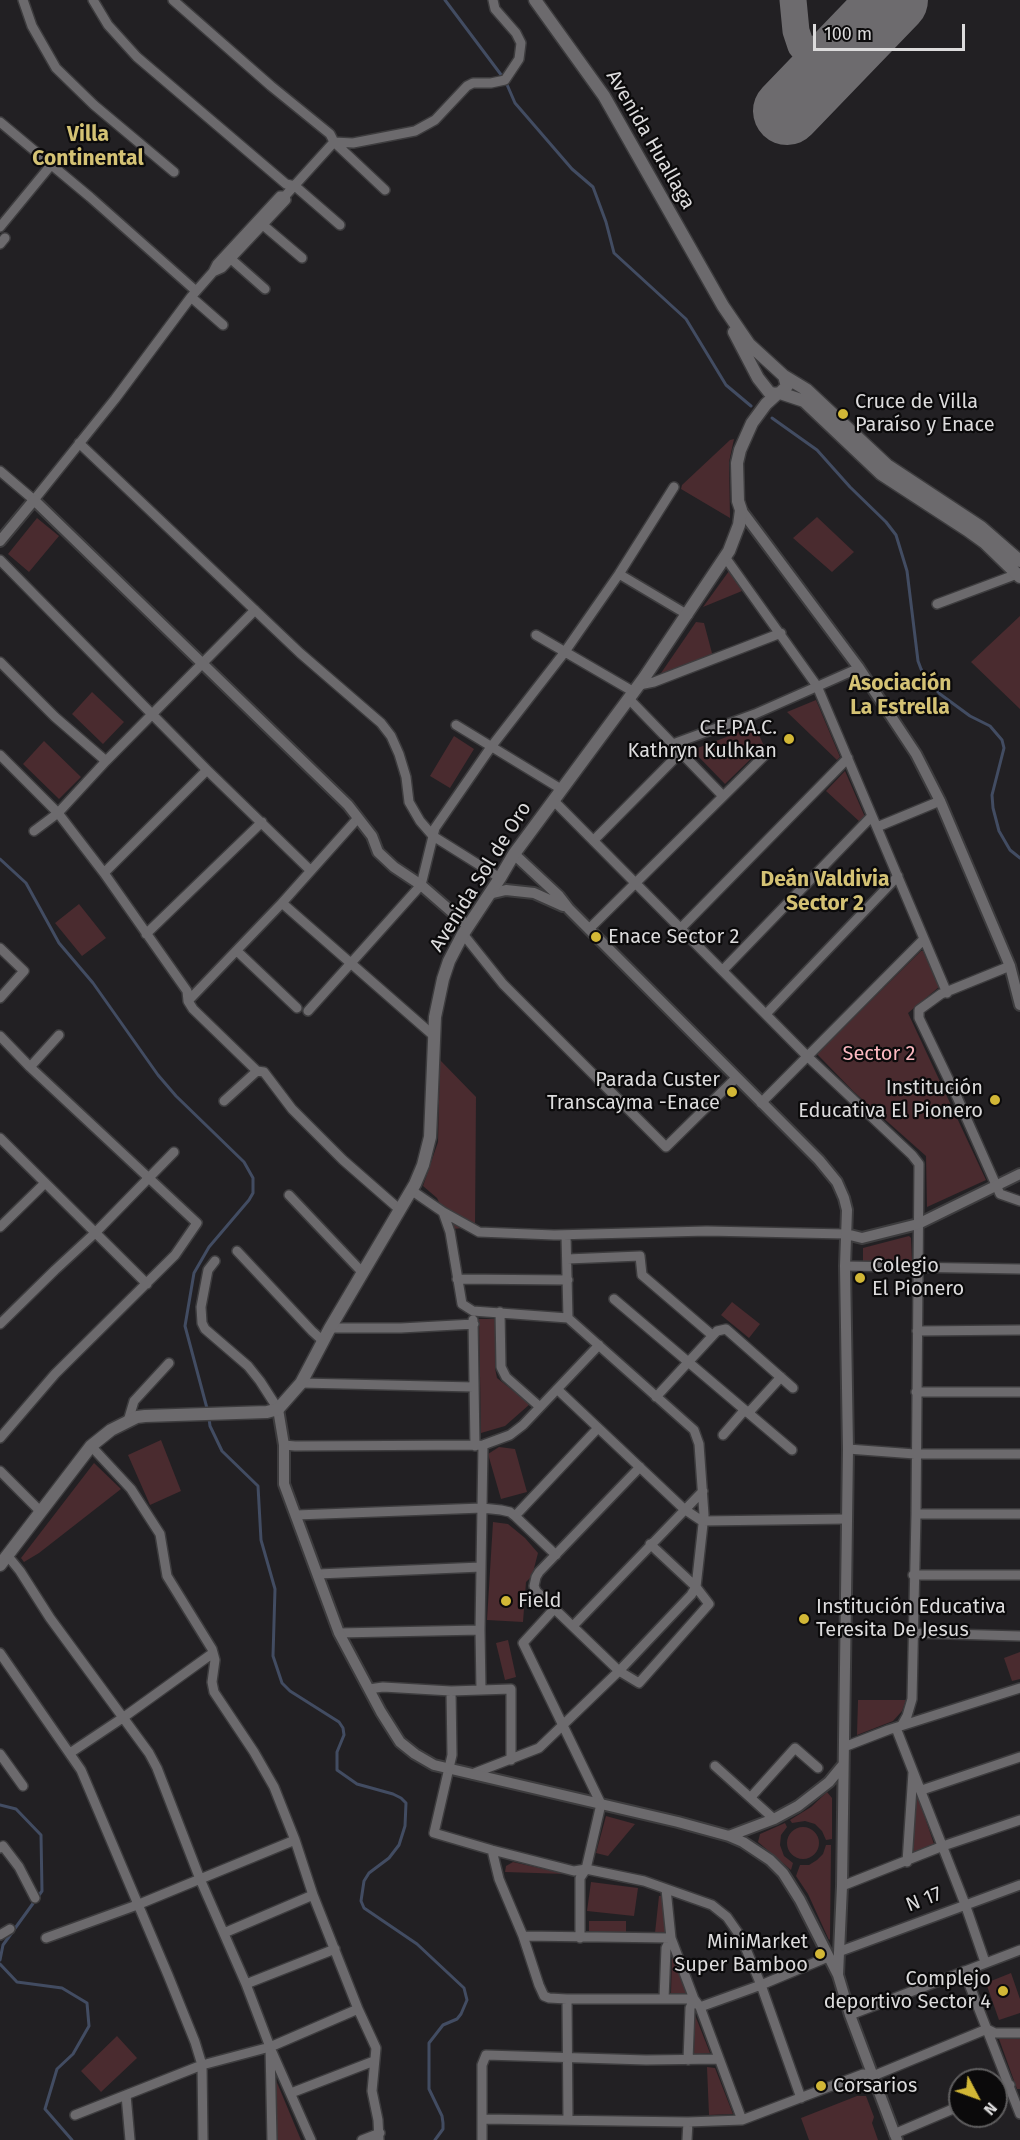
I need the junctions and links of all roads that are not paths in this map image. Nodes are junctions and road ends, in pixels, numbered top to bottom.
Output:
1 (23, 0) edge
2 (93, 0) edge
3 (173, 0) edge
4 (493, 0) edge
5 (535, 0) edge
6 (0, 122) edge
7 (334, 142) junction
8 (51, 165) junction
9 (174, 172) dead end
10 (295, 186) junction
11 (385, 190) dead end
12 (285, 196) junction
13 (263, 225) junction
14 (340, 225) dead end
15 (0, 227) edge
16 (302, 258) dead end
17 (231, 259) junction
18 (213, 272) junction
19 (265, 289) dead end
20 (194, 294) junction
21 (723, 306) junction
22 (223, 325) dead end
23 (783, 375) junction
24 (772, 391) junction
25 (80, 443) junction
26 (0, 471) edge
27 (674, 487) dead end
28 (34, 500) junction
29 (741, 510) junction
30 (0, 541) edge
31 (725, 557) junction
32 (0, 560) edge
33 (1020, 561) edge
34 (619, 574) junction
35 (1019, 575) edge
36 (937, 604) dead end
37 (255, 610) junction
38 (688, 615) junction
39 (781, 633) junction
40 (536, 635) dead end
41 (564, 653) junction
42 (0, 662) edge
43 (202, 665) junction
44 (859, 668) junction
45 (817, 686) junction
46 (634, 692) junction
47 (152, 715) junction
48 (456, 725) dead end
49 (673, 744) junction
50 (491, 747) junction
51 (769, 751) dead end
52 (681, 752) junction
53 (0, 755) edge
54 (848, 758) junction
55 (106, 762) junction
56 (207, 770) junction
57 (561, 789) junction
58 (723, 796) junction
59 (553, 800) junction
60 (940, 801) junction
61 (58, 813) junction
62 (872, 816) junction
63 (358, 818) junction
64 (262, 822) junction
65 (877, 827) junction
66 (34, 831) dead end
67 (433, 836) junction
68 (594, 840) junction
69 (514, 854) junction
70 (310, 870) junction
71 (104, 873) junction
72 (898, 876) junction
73 (500, 878) junction
74 (636, 883) junction
75 (421, 885) junction
76 (489, 894) junction
77 (282, 903) junction
78 (569, 909) junction
79 (681, 928) junction
80 (589, 929) junction
81 (465, 930) junction
82 (146, 934) junction
83 (924, 939) junction
84 (0, 948) edge
85 (237, 951) junction
86 (351, 964) junction
87 (1010, 966) junction
88 (723, 970) junction
89 (947, 993) junction
90 (0, 999) edge
91 (188, 1001) junction
92 (1020, 1005) edge
93 (297, 1008) dead end
94 (308, 1011) dead end
95 (766, 1014) junction
96 (59, 1035) dead end
97 (0, 1036) edge
98 (434, 1036) junction
99 (808, 1057) junction
100 (30, 1067) junction
101 (257, 1071) junction
102 (736, 1078) junction
103 (224, 1101) dead end
104 (761, 1103) junction
105 (0, 1138) edge
106 (174, 1152) dead end
107 (1020, 1174) edge
108 (149, 1178) junction
109 (45, 1183) junction
110 (997, 1186) junction
111 (411, 1190) junction
112 (289, 1195) dead end
113 (1020, 1200) edge
114 (399, 1209) junction
115 (443, 1212) junction
116 (918, 1224) junction
117 (0, 1227) edge
118 (95, 1233) junction
119 (846, 1234) junction
120 (566, 1236) junction
121 (237, 1251) dead end
122 (567, 1259) junction
123 (215, 1262) dead end
124 (845, 1266) junction
125 (918, 1267) junction
126 (1020, 1269) edge
127 (362, 1272) junction
128 (457, 1279) junction
129 (568, 1280) junction
130 (147, 1284) junction
131 (614, 1299) dead end
132 (473, 1311) junction
133 (500, 1312) junction
134 (568, 1318) junction
135 (0, 1324) edge
136 (474, 1324) junction
137 (330, 1328) junction
138 (1020, 1330) edge
139 (917, 1331) junction
140 (712, 1335) junction
141 (323, 1341) junction
142 (599, 1345) junction
143 (688, 1362) junction
144 (169, 1363) dead end
145 (781, 1377) junction
146 (301, 1383) junction
147 (474, 1387) junction
148 (793, 1388) dead end
149 (556, 1389) junction
150 (916, 1392) junction
151 (1020, 1392) edge
152 (656, 1397) junction
153 (540, 1407) junction
154 (278, 1409) junction
155 (747, 1413) junction
156 (128, 1421) junction
157 (598, 1428) junction
158 (723, 1435) dead end
159 (0, 1438) edge
160 (284, 1445) junction
161 (91, 1446) junction
162 (479, 1446) junction
163 (848, 1449) junction
164 (792, 1450) dead end
165 (915, 1454) junction
166 (1020, 1454) edge
167 (640, 1467) junction
168 (0, 1471) edge
169 (703, 1491) junction
170 (482, 1508) junction
171 (684, 1509) junction
172 (40, 1511) junction
173 (916, 1514) junction
174 (1020, 1514) edge
175 (296, 1515) junction
176 (515, 1516) junction
177 (846, 1519) junction
178 (702, 1521) junction
179 (650, 1544) junction
180 (556, 1555) junction
181 (4, 1560) edge
182 (481, 1567) junction
183 (318, 1574) junction
184 (914, 1575) junction
185 (1020, 1575) edge
186 (696, 1587) junction
187 (555, 1608) junction
188 (573, 1626) junction
189 (480, 1630) junction
190 (339, 1633) junction
191 (913, 1633) junction
192 (1020, 1636) edge
193 (0, 1653) edge
194 (213, 1653) junction
195 (619, 1671) junction
196 (1020, 1688) edge
197 (369, 1689) junction
198 (482, 1690) junction
199 (451, 1691) junction
200 (124, 1717) junction
201 (562, 1725) junction
202 (899, 1726) junction
203 (844, 1747) junction
204 (70, 1753) junction
205 (0, 1754) edge
206 (1020, 1757) edge
207 (511, 1760) junction
208 (843, 1765) junction
209 (716, 1766) dead end
210 (449, 1768) junction
211 (818, 1768) dead end
212 (913, 1769) junction
213 (472, 1774) junction
214 (23, 1786) dead end
215 (922, 1790) junction
216 (751, 1797) junction
217 (601, 1804) junction
218 (774, 1819) junction
219 (1020, 1820) edge
220 (729, 1836) junction
221 (296, 1840) junction
222 (943, 1846) junction
223 (0, 1848) edge
224 (492, 1850) junction
225 (907, 1862) junction
226 (586, 1869) junction
227 (200, 1878) junction
228 (1020, 1885) edge
229 (842, 1886) junction
230 (666, 1889) junction
231 (313, 1895) junction
232 (35, 1898) dead end
233 (965, 1904) junction
234 (137, 1905) junction
235 (10, 1929) dead end
236 (224, 1933) junction
237 (0, 1935) edge
238 (523, 1936) junction
239 (46, 1938) dead end
240 (580, 1938) junction
241 (671, 1938) junction
242 (335, 1949) junction
243 (1020, 1950) edge
244 (841, 1951) junction
245 (828, 1957) junction
246 (985, 1962) junction
247 (964, 1971) junction
248 (838, 1975) junction
249 (246, 1984) junction
250 (761, 1985) junction
251 (567, 1999) junction
252 (664, 1999) junction
253 (697, 2003) junction
254 (358, 2009) junction
255 (850, 2015) junction
256 (987, 2029) junction
257 (1020, 2033) edge
258 (270, 2047) junction
259 (568, 2057) junction
260 (718, 2059) junction
261 (688, 2060) junction
262 (374, 2061) junction
263 (202, 2065) junction
264 (873, 2076) junction
265 (1014, 2092) edge
266 (291, 2093) junction
267 (126, 2095) junction
268 (801, 2098) junction
269 (948, 2112) edge
270 (1020, 2114) edge
271 (75, 2115) dead end
272 (483, 2119) junction
273 (568, 2120) junction
274 (742, 2120) junction
275 (688, 2122) junction
276 (379, 2137) edge
277 (896, 2137) edge
278 (130, 2140) edge
279 (203, 2140) edge
280 (272, 2140) edge
281 (311, 2140) edge
282 (362, 2140) edge
283 (482, 2140) edge
284 (687, 2140) edge

1 - 9 street
2 - 10 street
3 - 7 street
4 - 7 street
5 - 21 main road, Avenida Huallaga
6 - 8 street
7 - 10 street
7 - 11 street
8 - 15 street
8 - 20 street
10 - 12 street
10 - 14 street
12 - 13 street
12 - 18 street
13 - 16 street
13 - 17 street
17 - 18 street
17 - 19 street
18 - 20 street
20 - 22 street
20 - 25 street
21 - 23 main road, Avenida Huallaga
21 - 24 main road, Avenida Huallaga
23 - 24 main road
23 - 24 main road
23 - 33 main road, Avenida Huallaga
24 - 29 main road, Avenida Sol de Oro
24 - 35 main road
25 - 28 street
25 - 37 street
26 - 28 street
27 - 34 street
28 - 30 street
28 - 43 street
29 - 31 main road, Avenida Sol de Oro
29 - 44 street
31 - 38 main road, Avenida Sol de Oro
31 - 39 street
32 - 47 street
34 - 38 street
34 - 41 street
35 - 36 street
37 - 43 street
37 - 67 street
38 - 46 main road, Avenida Sol de Oro
39 - 45 street
39 - 46 street
40 - 41 street
41 - 46 street
41 - 50 street
42 - 55 street
43 - 47 street
43 - 63 street
44 - 45 street
44 - 60 street
45 - 49 street
45 - 54 street
46 - 49 street
46 - 57 main road, Avenida Sol de Oro
47 - 55 street
47 - 56 street
48 - 50 street
49 - 52 street
50 - 57 street
50 - 67 street
51 - 58 street
52 - 58 street
52 - 68 street
53 - 61 street
54 - 62 street
54 - 79 street
55 - 61 street
56 - 64 street
56 - 71 street
57 - 59 main road, Avenida Sol de Oro
58 - 74 street
59 - 68 street
59 - 69 main road, Avenida Sol de Oro
60 - 65 street
60 - 87 street
61 - 66 street
61 - 71 street
62 - 65 street
62 - 88 street
63 - 70 street
63 - 75 street
64 - 70 street
64 - 82 street
65 - 72 street
67 - 73 street
67 - 75 street
68 - 74 street
69 - 73 main road, Avenida Sol de Oro
69 - 78 street
70 - 77 street
71 - 82 street
72 - 83 street
72 - 95 street
73 - 76 main road, Avenida Sol de Oro
74 - 79 street
74 - 80 street
75 - 81 street
75 - 86 street
76 - 78 street
76 - 81 main road, Avenida Sol de Oro
77 - 85 street
77 - 86 street
78 - 80 street
79 - 88 street
80 - 102 street
81 - 98 main road, Avenida Sol de Oro
81 - 102 street
82 - 91 street
83 - 89 street
83 - 99 street
84 - 90 street
85 - 91 street
85 - 93 street
86 - 94 street
86 - 98 street
87 - 89 street
87 - 92 street
88 - 95 street
89 - 110 street
91 - 101 street
95 - 99 street
96 - 100 street
97 - 100 street
98 - 111 main road, Avenida Sol de Oro
99 - 104 street
99 - 116 street
100 - 108 street
101 - 103 street
101 - 114 street
102 - 104 street
104 - 119 street
105 - 109 street
106 - 108 street
107 - 110 street
108 - 118 street
108 - 130 street
109 - 117 street
109 - 118 street
110 - 113 street
110 - 116 street
111 - 114 main road, Avenida Sol de Oro
111 - 115 street
112 - 127 street
114 - 127 main road, Avenida Sol de Oro
115 - 120 street
115 - 128 street
116 - 119 street
116 - 125 street
118 - 130 street
118 - 135 street
119 - 120 street
119 - 124 street
120 - 122 street
121 - 141 street
122 - 129 street
122 - 140 street
123 - 154 street
124 - 125 street
124 - 163 street
125 - 126 street
125 - 139 street
127 - 137 main road, Avenida Sol de Oro
128 - 129 street
128 - 132 street
129 - 134 street
130 - 159 street
131 - 143 street
132 - 133 street
132 - 136 street
133 - 134 street
133 - 153 street
134 - 142 street
136 - 137 street
136 - 147 street
137 - 141 main road, Avenida Sol de Oro
138 - 139 street
139 - 150 street
140 - 143 street
140 - 145 street
141 - 146 main road, Avenida Sol de Oro
142 - 149 street
142 - 152 street
143 - 152 street
143 - 155 street
144 - 156 street
145 - 148 street
145 - 155 street
146 - 147 street
146 - 154 main road, Avenida Sol de Oro
147 - 162 street
149 - 153 street
149 - 157 street
150 - 151 street
150 - 165 street
152 - 169 street
153 - 162 street
154 - 156 main road
154 - 160 street
155 - 158 street
155 - 164 street
156 - 161 main road
157 - 167 street
157 - 176 street
160 - 162 street
160 - 175 street
161 - 172 main road
161 - 194 street
162 - 170 street
163 - 165 street
163 - 177 street
165 - 166 street
165 - 173 street
167 - 171 street
167 - 180 street
168 - 172 street
169 - 171 street
169 - 178 street
170 - 175 street
170 - 176 street
170 - 182 street
171 - 178 street
171 - 179 street
172 - 181 main road
173 - 174 street
173 - 184 street
175 - 183 street
176 - 180 street
177 - 178 street
177 - 203 street
178 - 186 street
179 - 186 street
179 - 188 street
180 - 187 street
181 - 200 street
182 - 183 street
182 - 189 street
183 - 190 street
184 - 185 street
184 - 191 street
186 - 195 street
186 - 195 street
187 - 188 street
187 - 201 street
188 - 195 street
189 - 190 street
189 - 198 street
190 - 197 street
191 - 192 street
191 - 202 street
193 - 204 street
194 - 200 street
194 - 221 street
195 - 201 street
196 - 202 street
197 - 199 street
197 - 210 street
198 - 199 street
198 - 207 street
199 - 210 street
200 - 204 street
200 - 227 street
201 - 207 street
201 - 217 street
202 - 203 street
202 - 212 street
203 - 208 street
204 - 234 street
205 - 214 street
206 - 215 street
207 - 213 street
208 - 218 street
208 - 229 street
209 - 216 street
210 - 213 street
210 - 224 street
211 - 216 street
212 - 215 street
212 - 225 street
213 - 217 street
215 - 222 street
216 - 218 street
217 - 220 street
217 - 226 street
218 - 220 street
219 - 222 street
220 - 245 street
221 - 227 street
221 - 231 street
222 - 225 street
222 - 233 street
223 - 232 street
224 - 226 street
224 - 238 street
225 - 229 street
226 - 230 street
226 - 240 street
227 - 234 street
227 - 236 street
228 - 233 street, N 17
229 - 244 street
230 - 241 street
230 - 250 street
231 - 236 street
231 - 242 street
233 - 244 street, N 17
233 - 246 street
234 - 239 street
234 - 263 street
235 - 237 street
236 - 249 street
238 - 240 street
238 - 251 street
240 - 241 street
241 - 252 street
241 - 253 street
242 - 249 street
242 - 254 street
243 - 246 street
244 - 248 street
245 - 248 street
245 - 250 street
246 - 247 street
247 - 255 street
247 - 256 street
248 - 255 street
249 - 258 street
250 - 253 street
250 - 268 street
251 - 252 street
251 - 259 street
252 - 253 street
253 - 260 street
253 - 261 street
254 - 258 street
254 - 262 street
255 - 264 street
256 - 257 street
256 - 264 street
256 - 265 street
258 - 263 street
258 - 266 street
258 - 280 street
259 - 261 street
259 - 272 street
259 - 273 street
260 - 261 street
260 - 274 street
262 - 266 street
262 - 276 street
263 - 267 street
263 - 279 street
264 - 268 street
264 - 277 street
265 - 270 street
266 - 281 street
267 - 271 street
267 - 278 street
268 - 274 street
269 - 277 street
272 - 273 street
272 - 283 street
273 - 275 street
274 - 275 street
275 - 284 street
276 - 282 street

